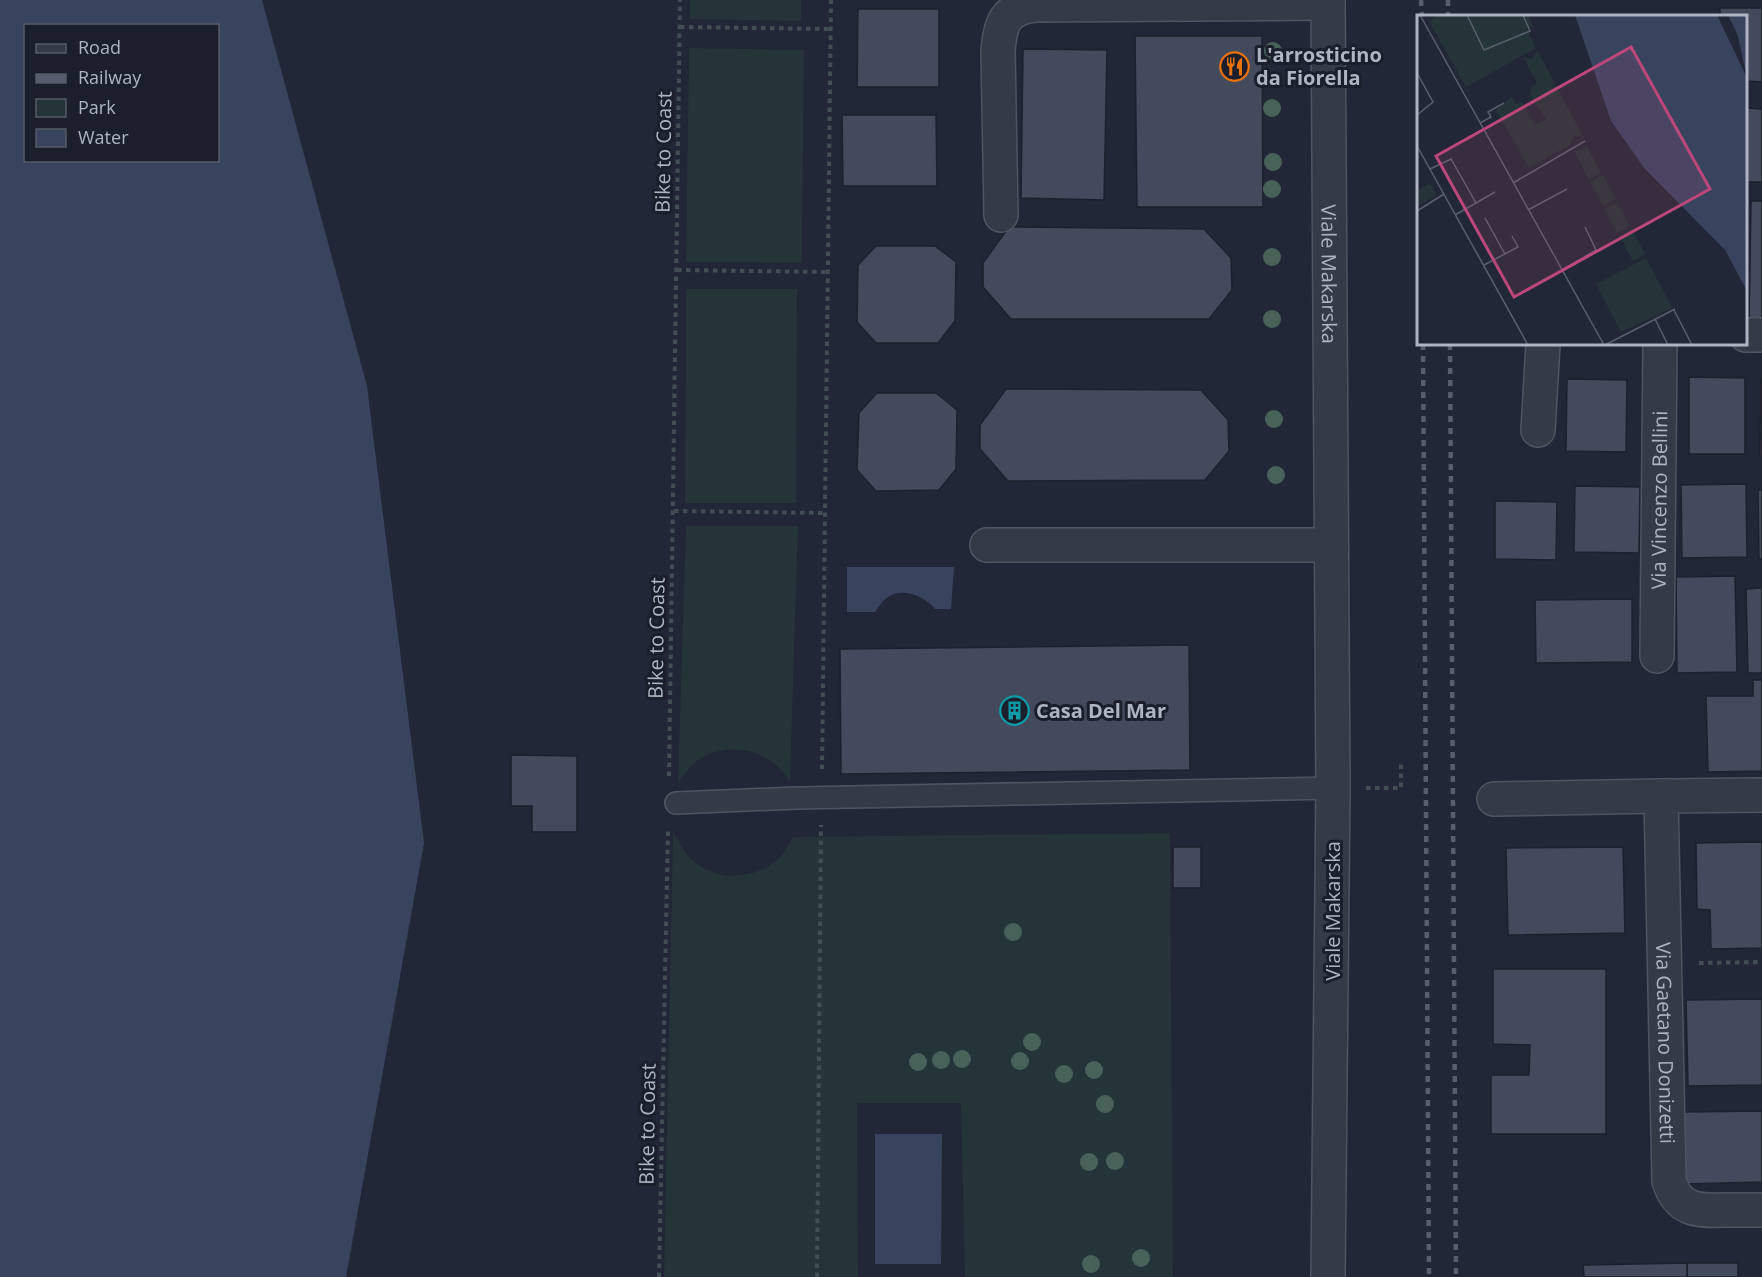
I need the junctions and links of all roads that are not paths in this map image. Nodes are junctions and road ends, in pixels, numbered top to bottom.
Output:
1 (1328, 1) edge
2 (1001, 215) dead end
3 (1542, 345) edge
4 (1660, 345) edge
5 (1539, 430) dead end
6 (987, 545) dead end
7 (1331, 545) junction
8 (1657, 656) dead end
9 (1333, 788) junction
10 (1762, 795) edge
11 (1660, 796) junction
12 (1494, 799) dead end
13 (676, 803) dead end
14 (1762, 1210) edge
15 (1328, 1277) edge

1 - 2 street, Viale Makarska
1 - 7 street, Viale Makarska
3 - 5 street
4 - 8 street, Via Vincenzo Bellini
6 - 7 street
7 - 9 street, Viale Makarska
9 - 13 lane
9 - 15 street, Viale Makarska
10 - 11 street
11 - 12 street
11 - 14 street, Via Gaetano Donizetti

